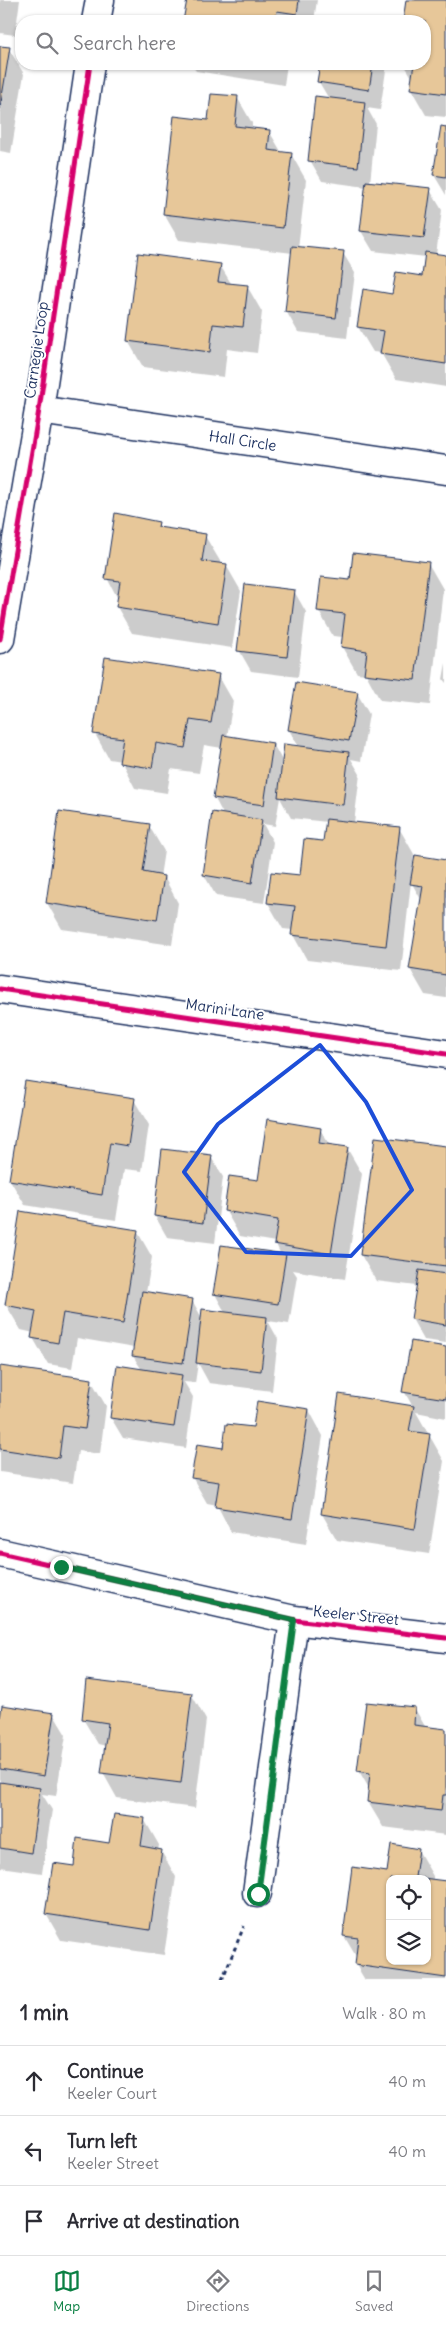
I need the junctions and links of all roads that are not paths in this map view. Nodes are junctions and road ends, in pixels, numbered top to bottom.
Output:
1 (100, 0) edge
2 (97, 15) edge
3 (89, 70) edge
4 (39, 410) junction
5 (446, 470) edge
6 (0, 639) edge
7 (0, 989) edge
8 (446, 1054) edge
9 (0, 1553) edge
10 (294, 1620) junction
11 (446, 1638) edge
12 (258, 1894) road end

1 - 2 street
3 - 4 street, Carnegie Loop
4 - 5 street, Hall Circle
4 - 6 street, Carnegie Loop
7 - 8 street, Marini Lane
9 - 10 street, Keeler Street
10 - 11 street, Keeler Street
10 - 12 street

